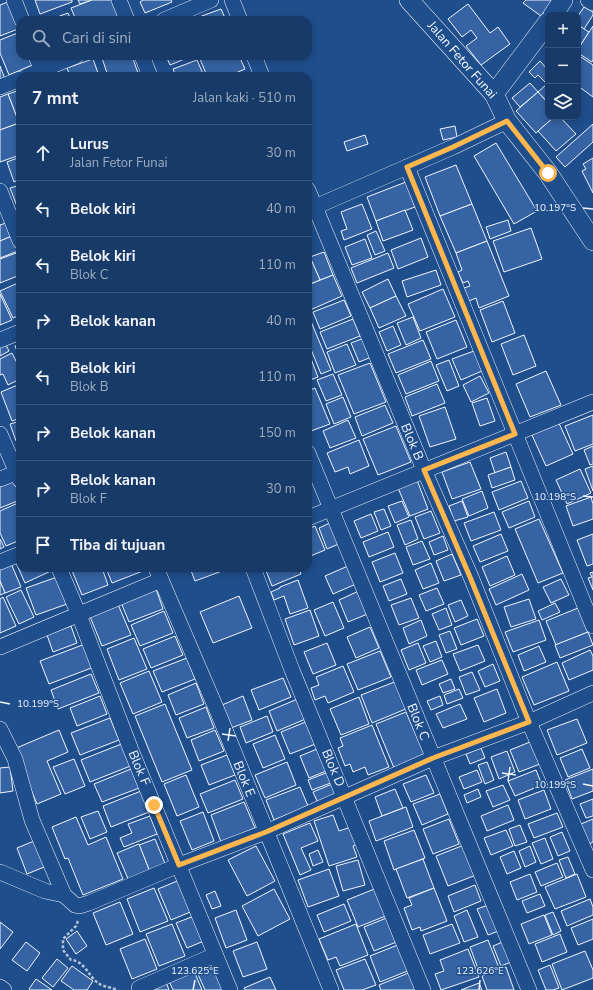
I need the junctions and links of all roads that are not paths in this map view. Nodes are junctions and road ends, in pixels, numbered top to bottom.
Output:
1 (14, 0) edge
2 (120, 0) edge
3 (211, 0) edge
4 (232, 0) edge
5 (409, 0) edge
6 (563, 0) edge
7 (588, 0) edge
8 (593, 3) edge
9 (555, 12) edge
10 (20, 16) edge
11 (126, 16) edge
12 (173, 16) edge
13 (238, 16) edge
14 (545, 26) edge
15 (38, 60) edge
16 (68, 60) edge
17 (144, 60) edge
18 (256, 60) edge
19 (43, 72) edge
20 (45, 72) edge
21 (148, 72) edge
22 (260, 72) edge
23 (16, 81) edge
24 (0, 87) edge
25 (494, 94) junction
26 (507, 121) junction
27 (407, 167) junction
28 (0, 191) edge
29 (312, 209) edge
30 (312, 211) edge
31 (16, 231) edge
32 (593, 240) edge
33 (16, 334) edge
34 (0, 340) edge
35 (593, 402) edge
36 (0, 434) edge
37 (515, 434) junction
38 (312, 462) edge
39 (424, 470) junction
40 (16, 472) edge
41 (16, 477) edge
42 (0, 479) edge
43 (332, 508) junction
44 (312, 516) edge
45 (16, 556) edge
46 (0, 562) edge
47 (61, 572) edge
48 (255, 572) edge
49 (158, 574) edge
50 (79, 615) junction
51 (593, 626) edge
52 (0, 647) edge
53 (593, 693) edge
54 (529, 722) junction
55 (0, 730) edge
56 (433, 758) junction
57 (346, 798) junction
58 (266, 832) junction
59 (179, 865) junction
60 (593, 870) edge
61 (0, 872) edge
62 (64, 895) junction
63 (215, 955) junction
64 (0, 987) edge
65 (139, 988) dead end
66 (4, 990) edge
67 (230, 990) edge
68 (332, 990) edge
69 (423, 990) edge
70 (529, 990) edge

1 - 10 street
2 - 11 street
3 - 12 street
4 - 13 street
5 - 25 street, Jalan Fetor Funai
6 - 9 street
7 - 8 street
14 - 25 street
15 - 19 street
16 - 20 street
17 - 21 street
18 - 22 street
23 - 24 street
25 - 26 street, Jalan Fetor Funai
26 - 27 street
26 - 32 street, Jalan Fetor Funai
27 - 29 street
27 - 37 street
28 - 31 street
30 - 39 street, Blok B
33 - 34 street
35 - 37 street
36 - 40 street
37 - 39 street
37 - 51 street
38 - 43 street, Blok C
39 - 43 street
39 - 54 street, Blok B
41 - 42 street
43 - 44 street
43 - 56 street, Blok C
45 - 46 street
47 - 50 street, Blok F
48 - 57 street, Blok D
49 - 50 street
49 - 58 street, Blok E
50 - 52 street
50 - 59 street, Blok F
53 - 54 street
54 - 56 street
54 - 60 street, Blok B
55 - 62 street
56 - 57 street
56 - 70 street, Blok C
57 - 58 street
57 - 69 street, Blok D
58 - 59 street
58 - 68 street, Blok E
59 - 62 street
59 - 63 street, Blok F
61 - 62 street
63 - 65 street
63 - 67 street, Blok F
64 - 66 street

